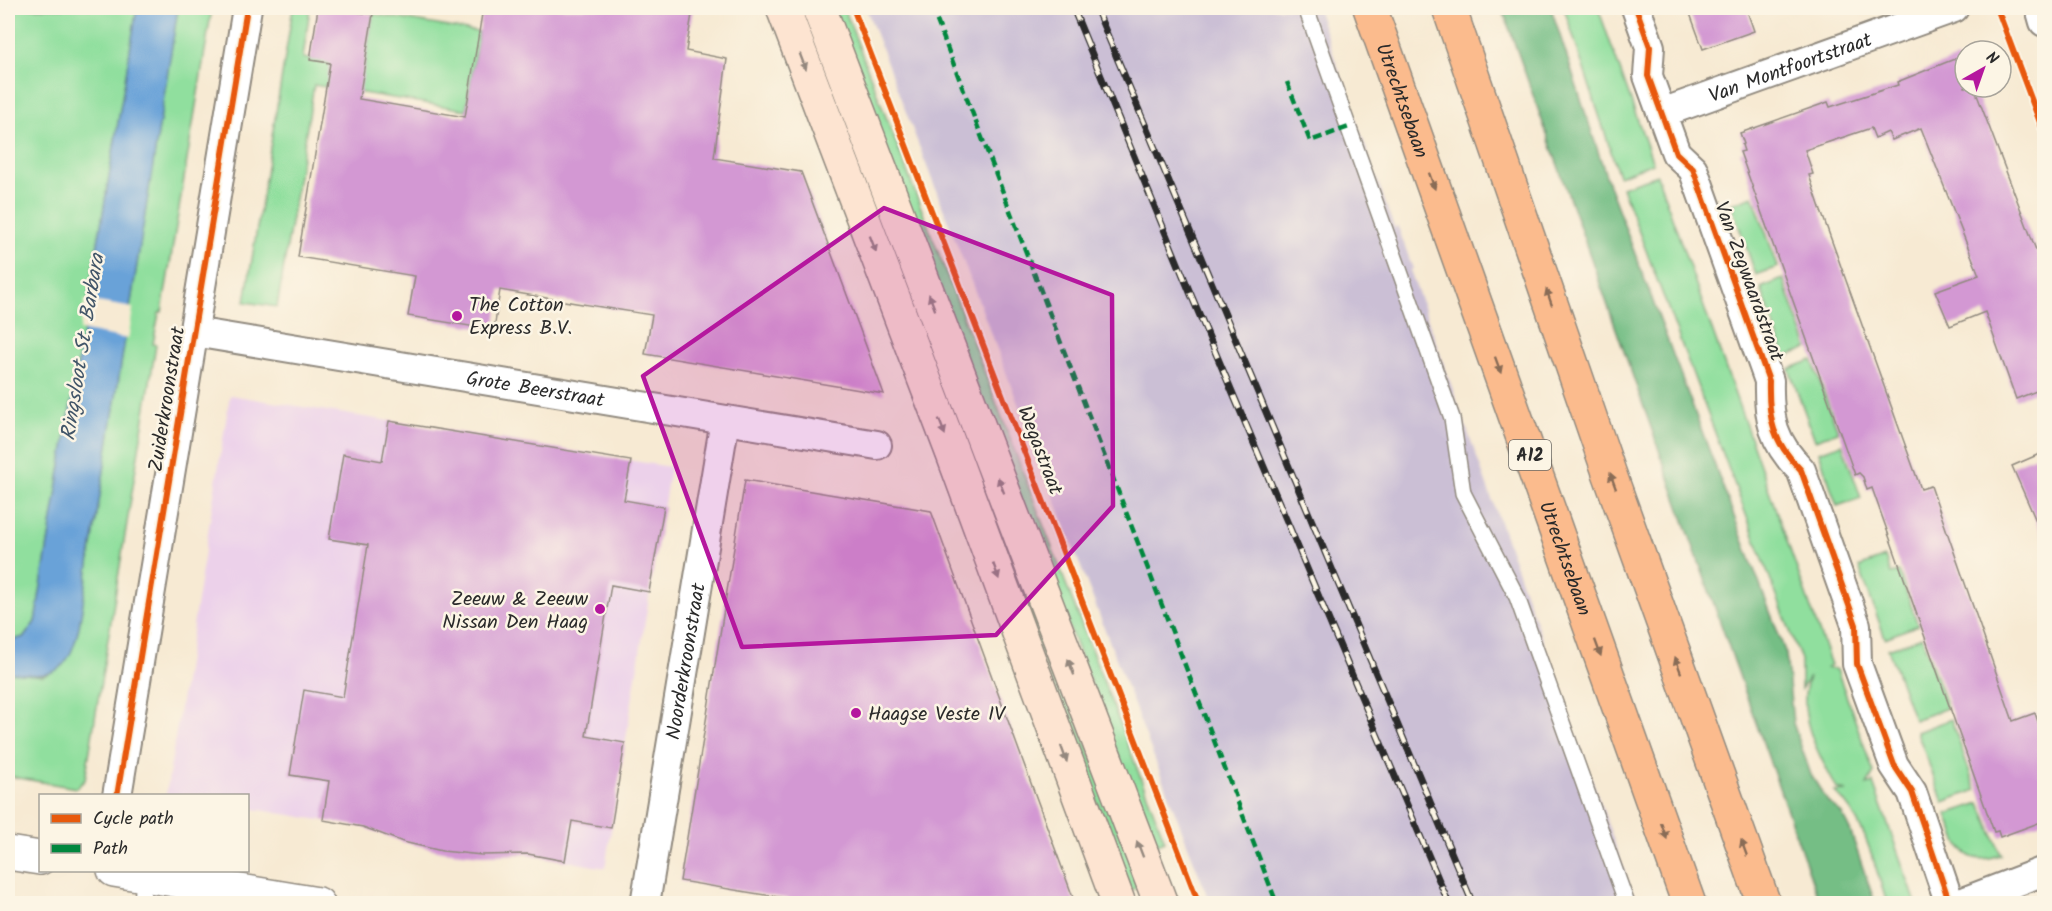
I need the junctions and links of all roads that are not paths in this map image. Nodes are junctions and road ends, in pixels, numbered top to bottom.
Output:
1 (247, 8) edge
2 (783, 8) edge
3 (819, 8) edge
4 (1306, 8) edge
5 (1370, 8) edge
6 (1449, 8) edge
7 (1636, 8) edge
8 (1954, 8) edge
9 (2040, 8) edge
10 (2044, 22) edge
11 (1662, 113) junction
12 (194, 332) junction
13 (725, 420) junction
14 (877, 445) dead end
15 (117, 794) edge
16 (8, 853) edge
17 (39, 858) edge
18 (2044, 871) edge
19 (133, 883) edge
20 (318, 903) edge
21 (645, 903) edge
22 (1119, 903) edge
23 (1161, 903) edge
24 (1627, 903) edge
25 (1689, 903) edge
26 (1764, 903) edge
27 (1950, 903) edge
28 (1958, 903) edge

1 - 12 street, Zuiderkroonstraat
2 -> 22 main road
23 -> 3 main road
4 - 24 lane
5 -> 25 highway, Utrechtsebaan / A12
26 -> 6 highway
7 - 11 street, Van Zegwaardstraat
8 - 11 street, Van Montfoortstraat
9 - 10 street
11 - 27 street, Van Zegwaardstraat
12 - 13 street, Grote Beerstraat
12 - 15 street, Zuiderkroonstraat
13 - 14 street, Grote Beerstraat
13 - 21 street, Noorderkroonstraat
16 - 17 street
18 - 28 street
19 - 20 street

